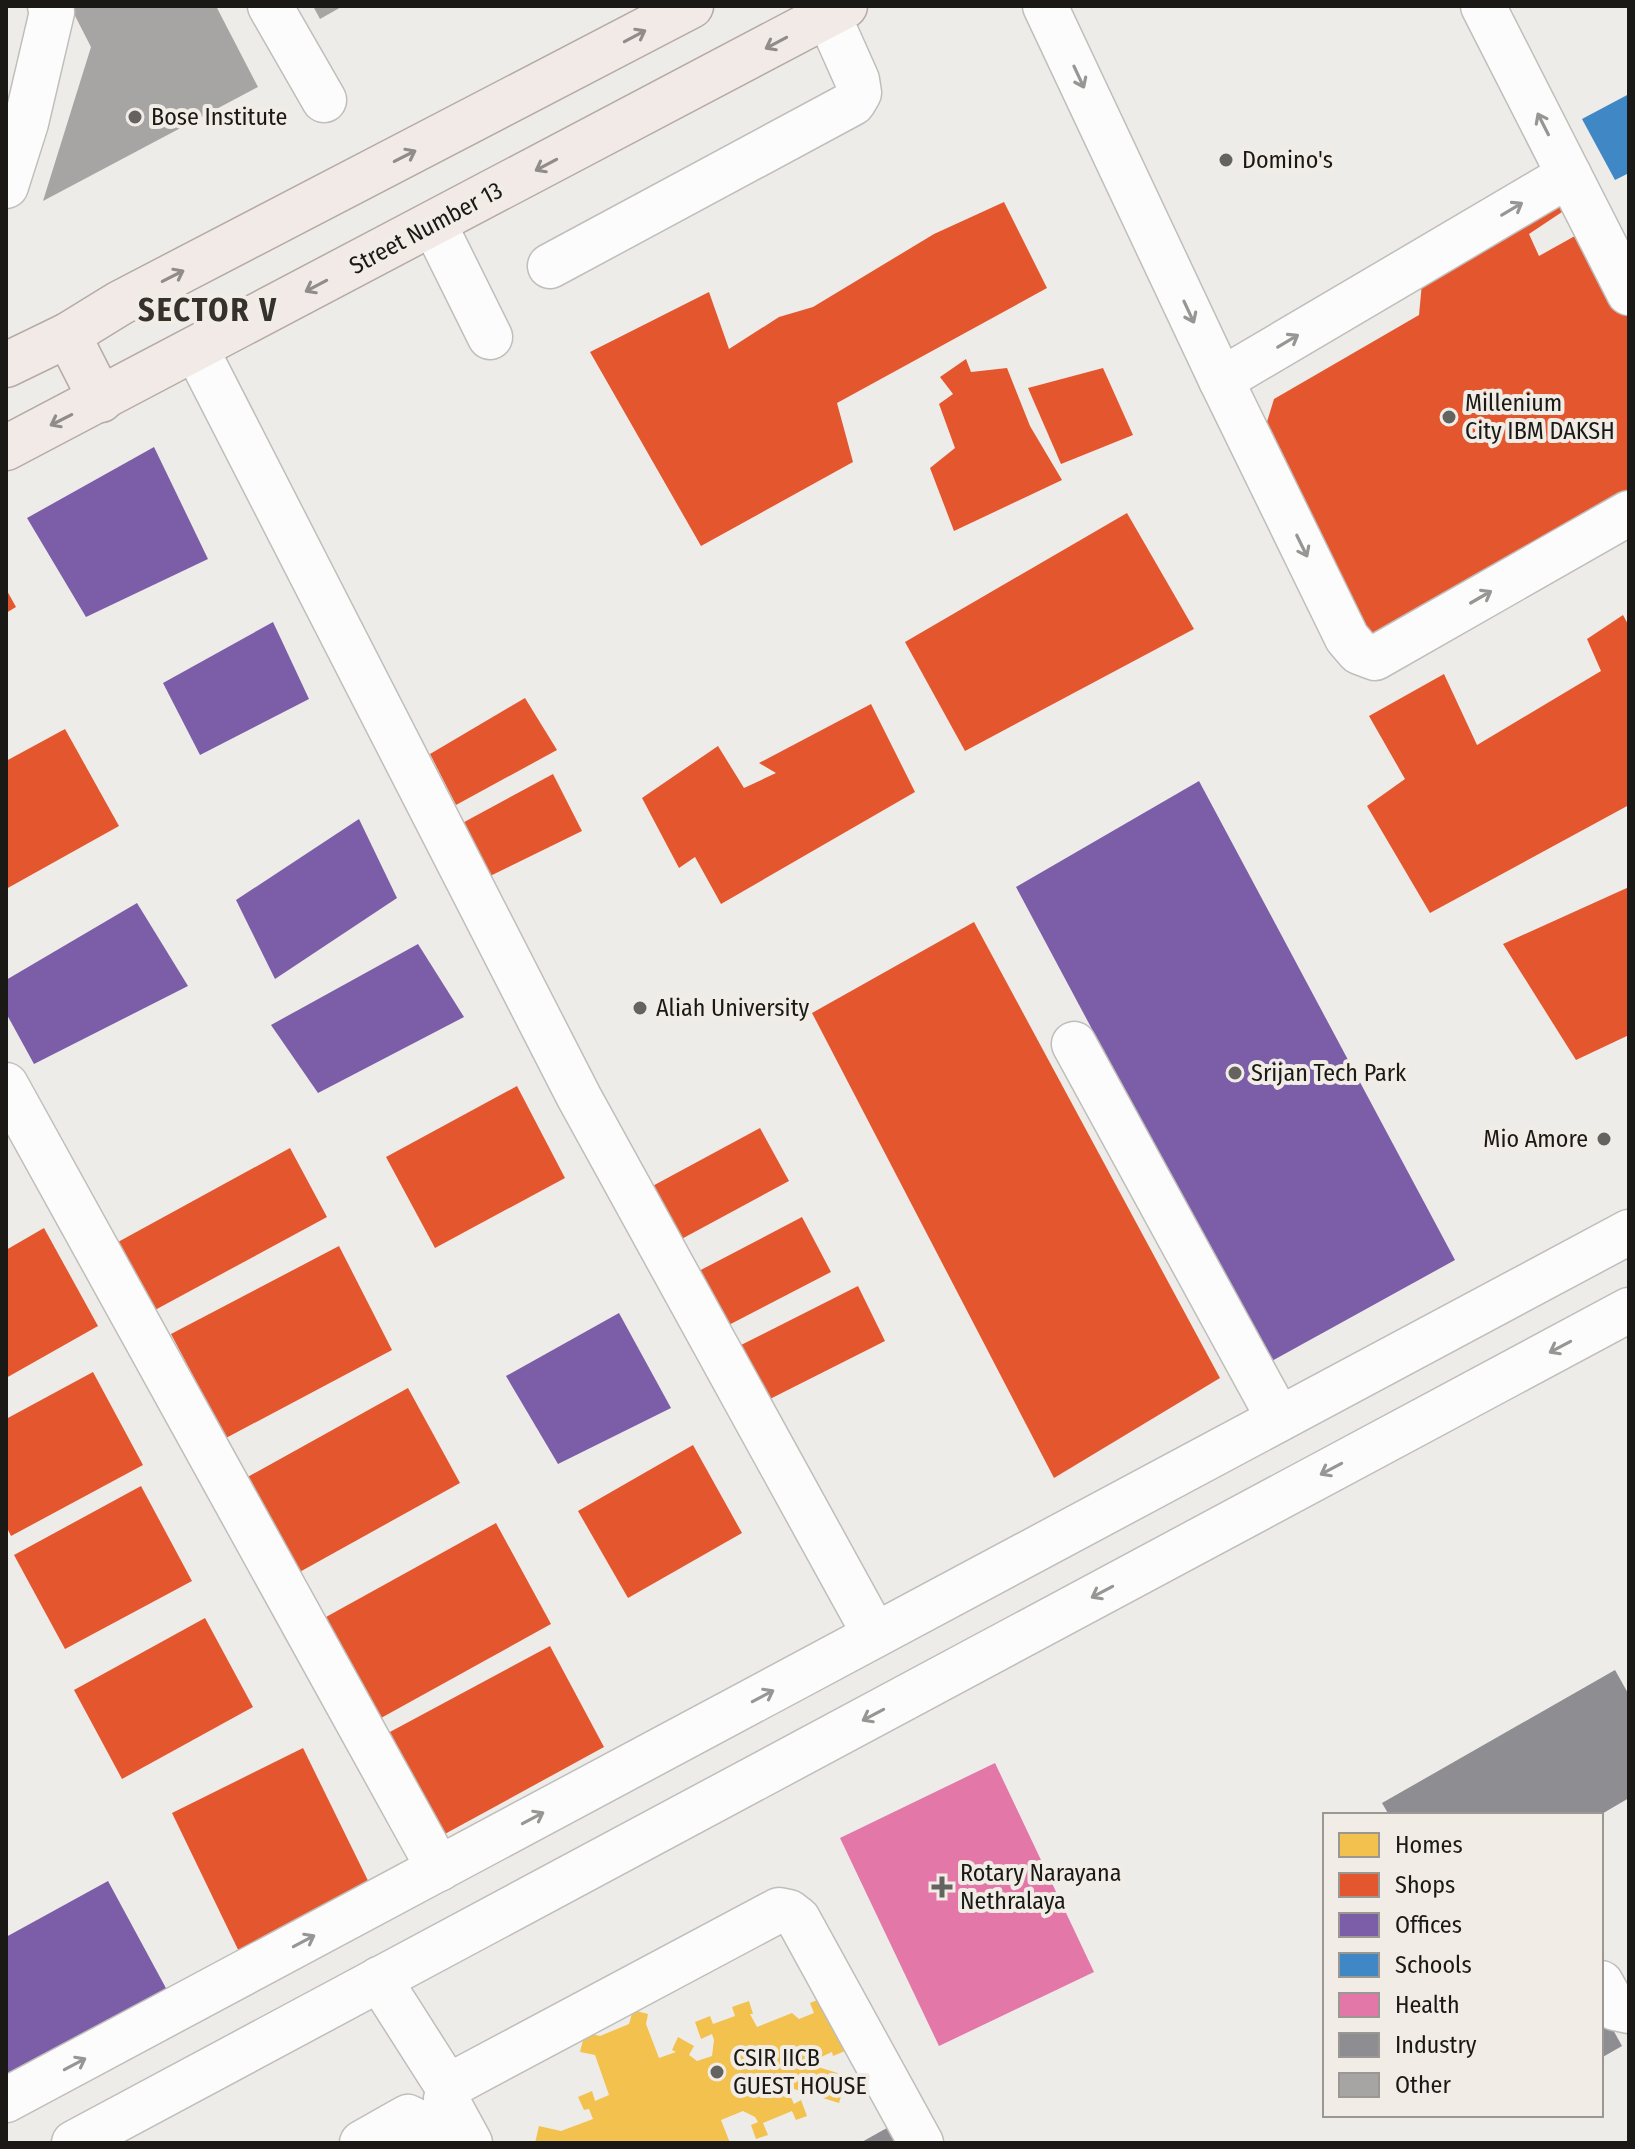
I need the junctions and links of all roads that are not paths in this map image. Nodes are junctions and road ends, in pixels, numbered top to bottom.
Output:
1 (50, 6) edge
2 (270, 6) edge
3 (691, 6) edge
4 (1483, 6) edge
5 (1054, 9) edge
6 (836, 10) edge
7 (324, 100) dead end
8 (1569, 175) junction
9 (6, 186) edge
10 (434, 224) junction
11 (550, 266) dead end
12 (1629, 293) edge
13 (68, 335) junction
14 (490, 337) dead end
15 (196, 349) junction
16 (6, 365) edge
17 (1221, 380) junction
18 (101, 400) junction
19 (6, 448) edge
20 (1629, 513) edge
21 (1074, 1044) dead end
22 (6, 1085) edge
23 (1629, 1232) edge
24 (1629, 1310) edge
25 (1279, 1419) junction
26 (996, 1570) junction
27 (875, 1635) junction
28 (1023, 1635) junction
29 (439, 1869) junction
30 (379, 1979) junction
31 (1603, 1987) edge
32 (1629, 2011) edge
33 (449, 2089) junction
34 (6, 2100) edge
35 (74, 2143) edge
36 (362, 2143) edge
37 (435, 2143) edge
38 (470, 2143) edge
39 (921, 2143) edge

1 - 9 street
2 - 7 street
13 -> 3 main road
8 -> 4 street
5 -> 17 street
6 -> 10 main road, Street Number 13
6 - 11 street
8 - 12 street
17 -> 8 street
10 - 14 street
10 -> 15 main road, Street Number 13
13 - 16 main road
13 - 18 main road
15 - 18 main road, Street Number 13
15 - 27 street
17 -> 20 street
18 -> 19 main road, Street Number 13
21 - 25 street
22 - 29 street
23 - 25 street
24 -> 28 street
25 - 26 street
26 - 27 street
26 - 28 street
29 -> 27 street
28 -> 30 street
34 -> 29 street
30 - 33 street
30 - 35 street
31 - 32 street
33 - 38 street
33 - 39 street
36 - 37 street

